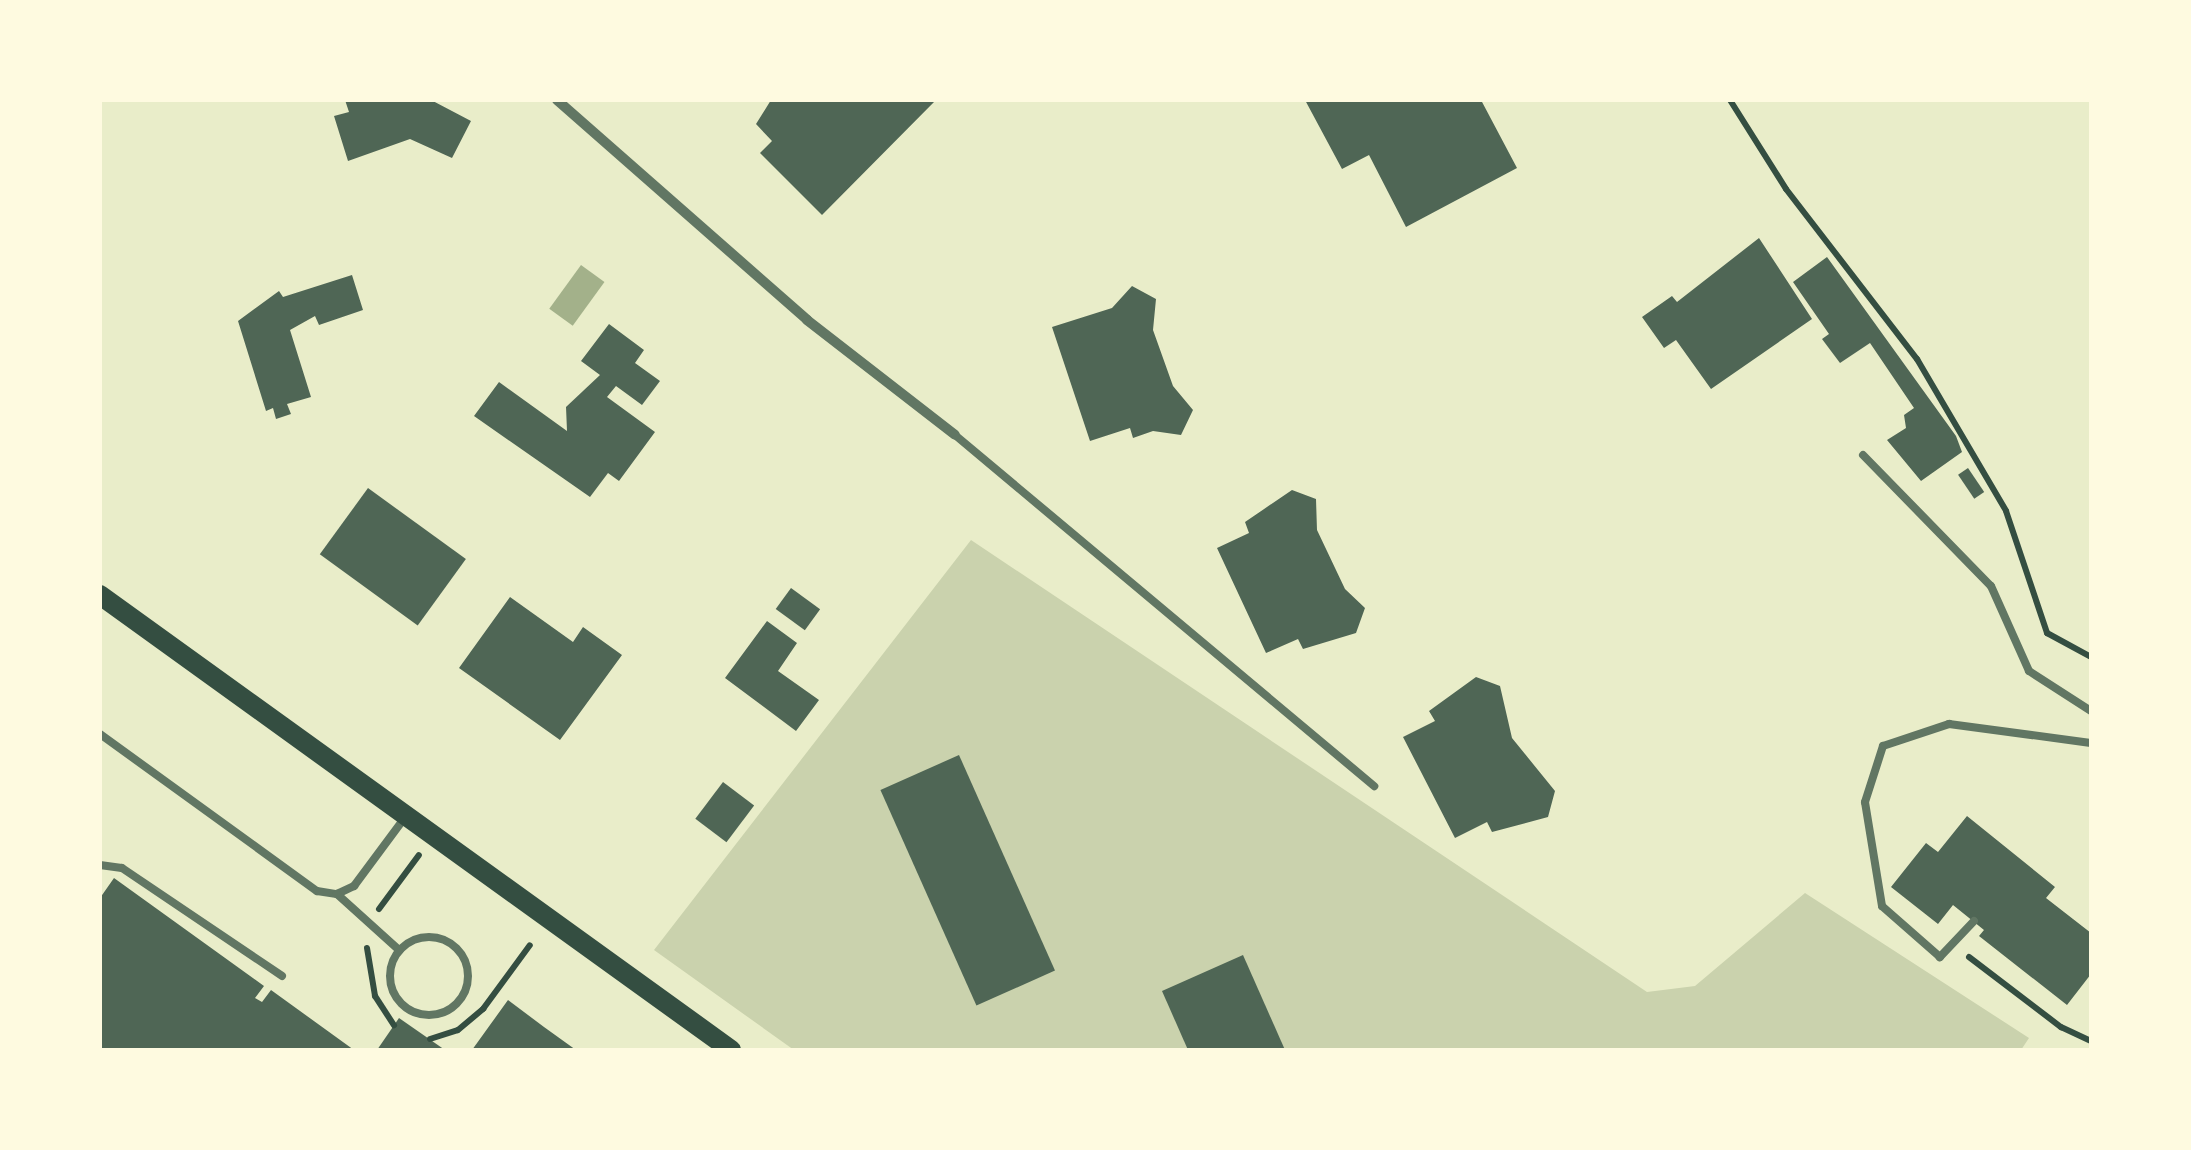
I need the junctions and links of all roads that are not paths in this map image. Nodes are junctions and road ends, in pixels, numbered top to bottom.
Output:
1 (557, 100) edge
2 (954, 434) joint
3 (1863, 455) dead end
4 (100, 595) edge
5 (2091, 711) edge
6 (100, 734) edge
7 (2091, 743) edge
8 (1374, 786) dead end
9 (406, 816) junction
10 (100, 866) edge
11 (337, 894) junction
12 (1974, 921) dead end
13 (399, 950) junction
14 (282, 976) dead end
15 (731, 1050) edge

1 - 2 street
2 - 8 lane
3 - 5 lane
4 - 9 main road
6 - 11 lane
7 - 12 lane
9 - 11 lane
9 - 15 main road
10 - 14 lane
11 - 13 lane
13 - 13 lane

